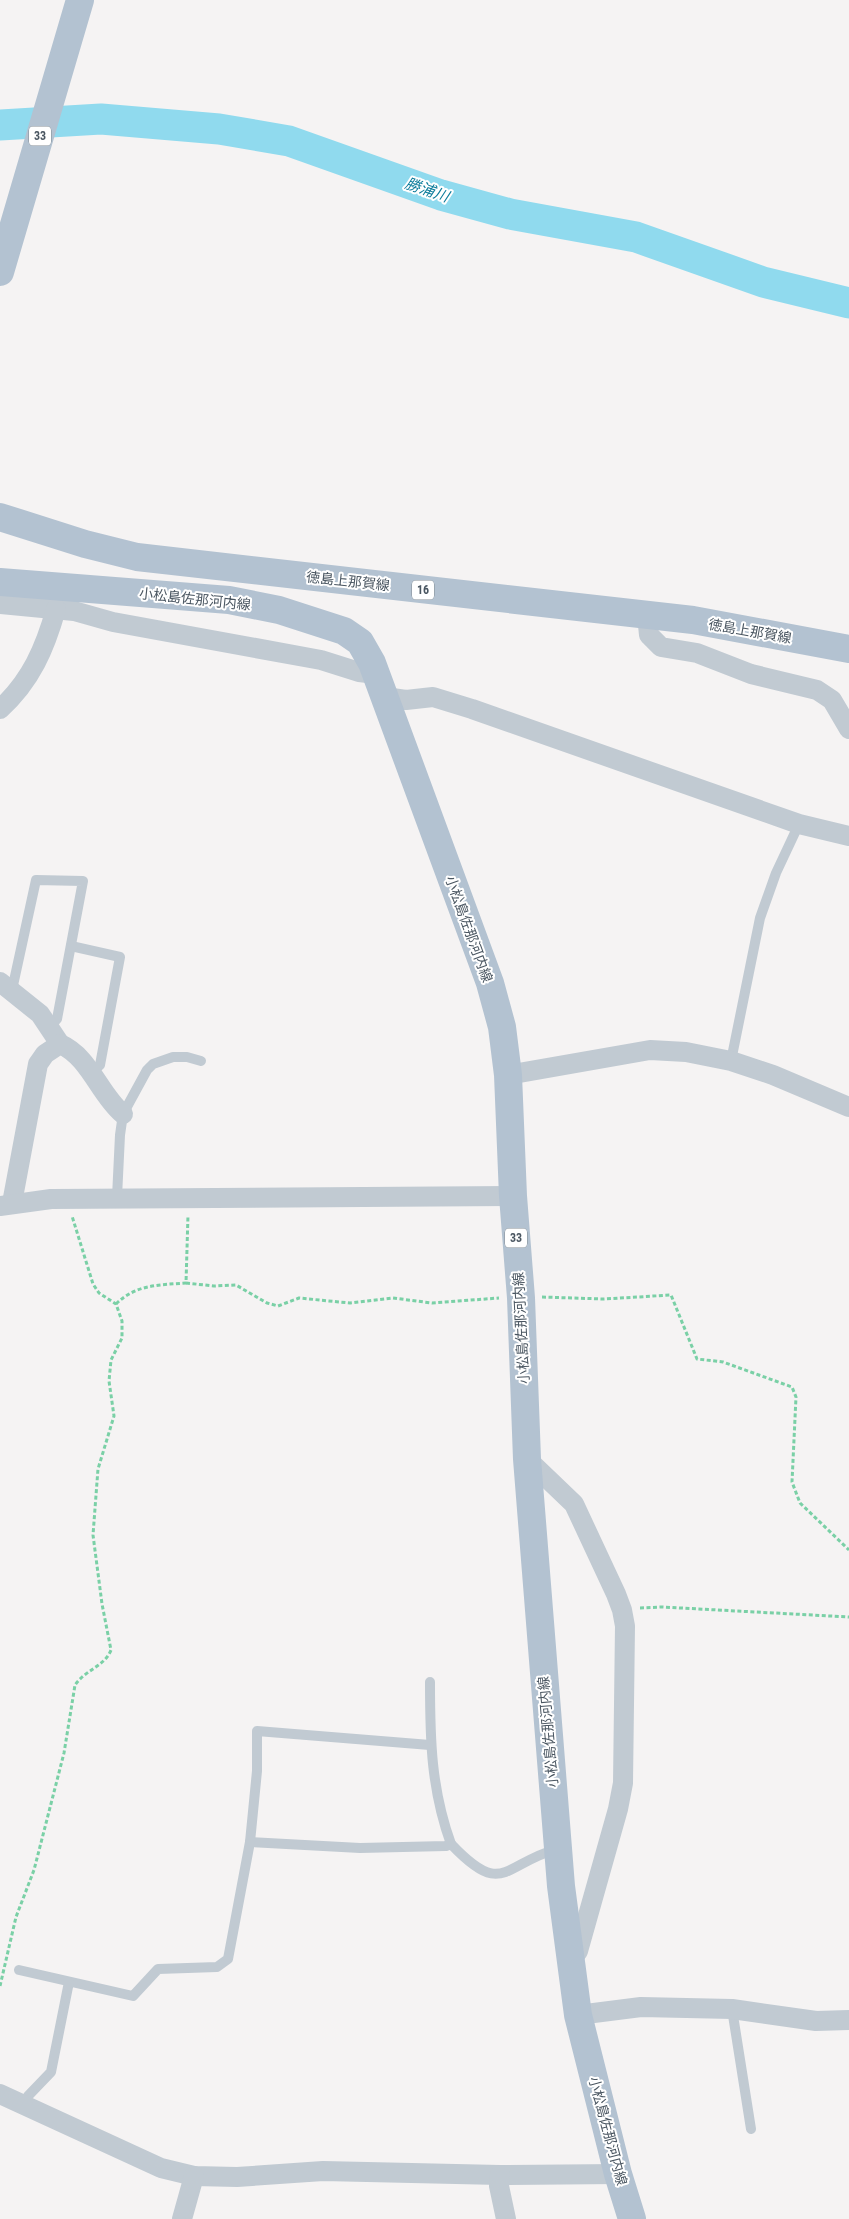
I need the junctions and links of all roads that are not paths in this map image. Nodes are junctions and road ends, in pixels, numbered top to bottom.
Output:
1 (80, 0) edge
2 (0, 272) edge
3 (0, 517) edge
4 (0, 582) edge
5 (0, 604) edge
6 (56, 609) junction
7 (647, 615) junction
8 (849, 649) edge
9 (381, 686) junction
10 (0, 709) edge
11 (849, 728) edge
12 (799, 824) junction
13 (849, 836) edge
14 (71, 946) junction
15 (6, 986) edge
16 (54, 1036) junction
17 (201, 1060) dead end
18 (731, 1061) junction
19 (92, 1072) junction
20 (508, 1075) junction
21 (849, 1107) edge
22 (124, 1114) junction
23 (513, 1196) junction
24 (117, 1197) junction
25 (6, 1204) edge
26 (527, 1458) junction
27 (430, 1682) dead end
28 (430, 1745) junction
29 (250, 1842) junction
30 (451, 1844) junction
31 (558, 1848) junction
32 (571, 1961) junction
33 (20, 1970) dead end
34 (69, 1982) junction
35 (732, 2009) junction
36 (578, 2015) junction
37 (849, 2020) edge
38 (0, 2094) edge
39 (24, 2106) junction
40 (751, 2129) dead end
41 (618, 2174) junction
42 (500, 2175) junction
43 (194, 2176) junction
44 (182, 2219) edge
45 (506, 2219) edge
46 (632, 2219) edge

1 - 2 main road, 33
3 - 7 main road, 徳島上那賀線 / 16
4 - 9 main road, 小松島佐那河内線 / 33
5 - 6 street
6 - 9 street
6 - 10 street
7 - 8 main road, 徳島上那賀線 / 16
7 - 11 street
9 - 12 street
9 - 20 main road, 小松島佐那河内線 / 33
12 - 13 street
12 - 18 lane
14 - 15 lane
14 - 16 lane
14 - 19 lane
15 - 16 street
16 - 19 street
16 - 25 street
17 - 22 lane
18 - 20 street
18 - 21 street
19 - 22 street
20 - 23 main road, 小松島佐那河内線 / 33
22 - 24 lane
23 - 24 street
23 - 26 main road, 小松島佐那河内線 / 33
24 - 25 street
26 - 31 main road, 小松島佐那河内線 / 33
26 - 32 street
27 - 28 lane
28 - 29 lane
28 - 30 lane
29 - 30 lane
29 - 34 lane
30 - 31 lane
31 - 32 main road, 小松島佐那河内線 / 33
32 - 36 main road, 小松島佐那河内線 / 33
33 - 34 lane
34 - 39 lane
35 - 36 street
35 - 37 street
35 - 40 lane
36 - 41 main road, 小松島佐那河内線 / 33
38 - 39 street
39 - 43 street
41 - 42 street
41 - 46 main road, 小松島佐那河内線 / 33
42 - 43 street
42 - 45 street
43 - 44 street

